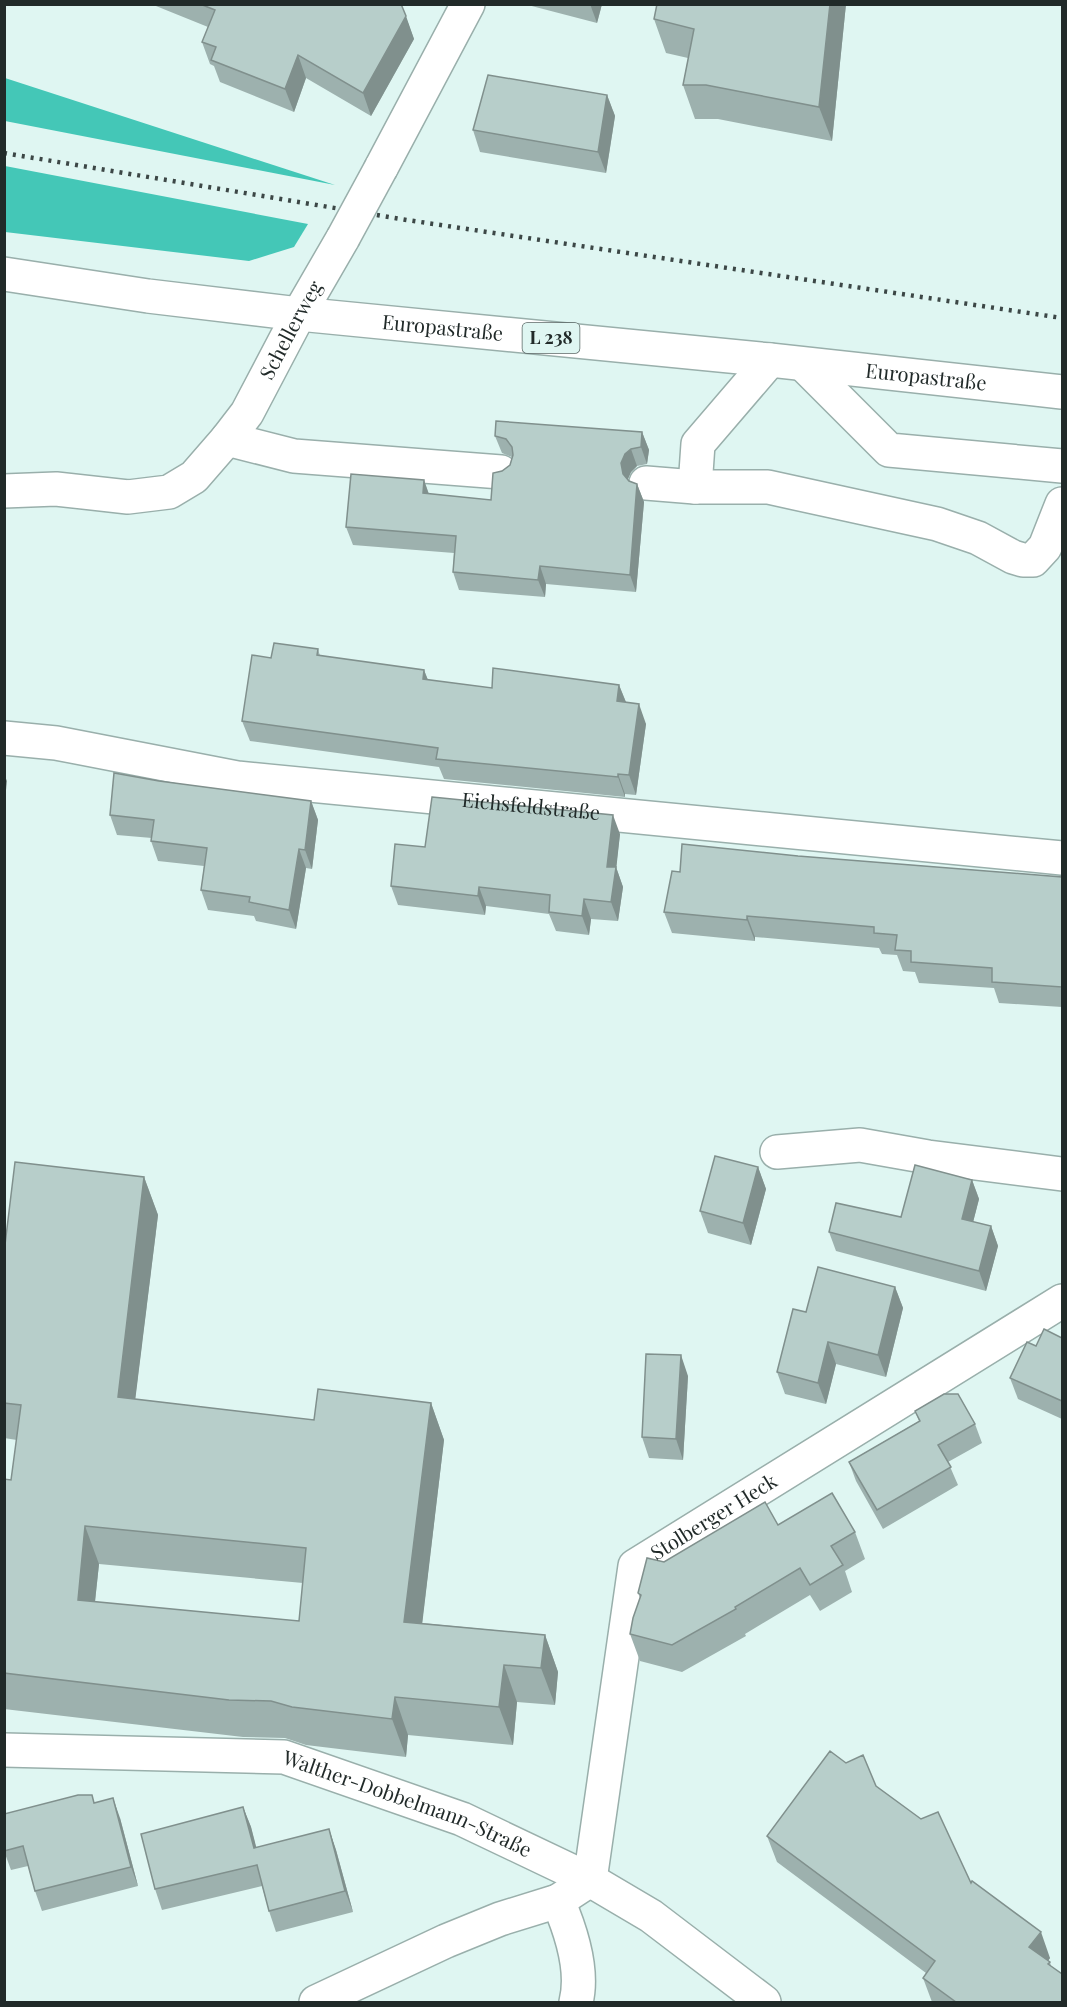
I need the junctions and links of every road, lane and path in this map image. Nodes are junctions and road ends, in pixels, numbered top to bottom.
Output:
1 (468, 4) edge
2 (4, 274) edge
3 (298, 314) junction
4 (770, 360) junction
5 (804, 364) junction
6 (1062, 392) edge
7 (227, 439) junction
8 (1062, 466) edge
9 (501, 472) edge
10 (645, 483) dead end
11 (695, 487) junction
12 (4, 491) edge
13 (1062, 504) edge
14 (4, 738) edge
15 (1062, 858) edge
16 (777, 1152) dead end
17 (1062, 1174) edge
18 (1062, 1301) edge
19 (4, 1750) edge
20 (590, 1880) junction
21 (558, 1901) junction
22 (316, 2002) edge
23 (576, 2002) edge
24 (764, 2002) edge

1 - 3 street, Schellerweg, bridge
2 - 3 street, Europastraße / L 238
3 - 4 street, Europastraße / L 238
3 - 7 street, Schellerweg
4 - 5 street, Europastraße / L 238
4 - 11 street
5 - 6 street, Europastraße / L 238
5 - 8 street
7 - 9 street
7 - 12 street, Schellerweg
10 - 11 street
11 - 13 street
14 - 15 street, Eichsfeldstraße
16 - 17 street
18 - 20 street, Stolberger Heck
19 - 20 street, Walther-Dobbelmann-Straße
20 - 21 street
20 - 24 street, Walther-Dobbelmann-Straße
21 - 22 street
21 - 23 street

